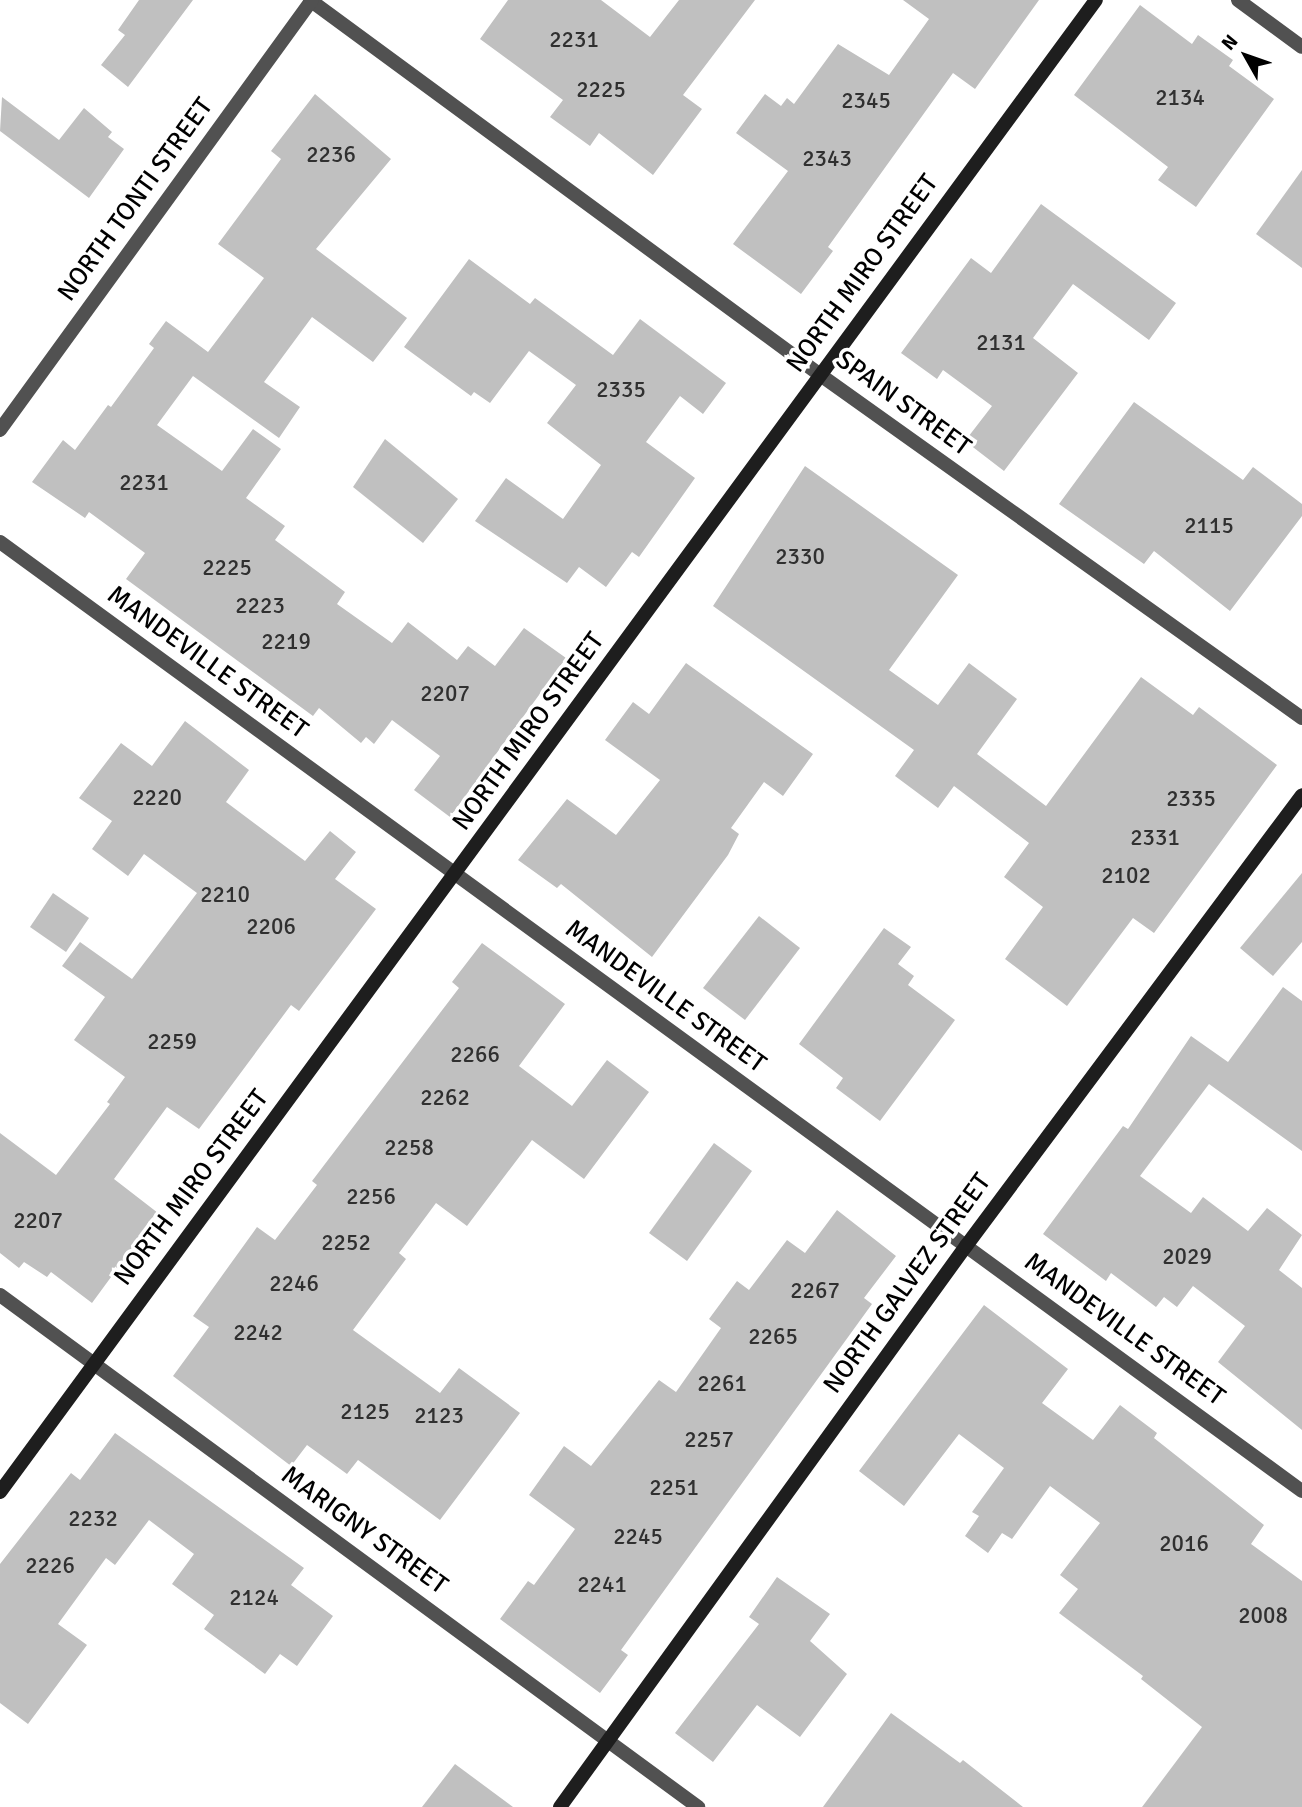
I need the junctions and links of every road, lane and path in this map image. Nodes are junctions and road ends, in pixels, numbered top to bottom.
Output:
1 (311, 0) edge
2 (1096, 0) edge
3 (1238, 0) edge
4 (1302, 47) edge
5 (819, 374) junction
6 (0, 430) edge
7 (0, 541) edge
8 (1302, 718) edge
9 (1302, 795) edge
10 (455, 876) junction
11 (966, 1246) junction
12 (0, 1295) edge
13 (94, 1362) junction
14 (1302, 1491) edge
15 (0, 1492) edge
16 (608, 1740) junction
17 (560, 1807) edge
18 (698, 1807) edge

1 - 5 street, SPAIN STREET
1 - 6 street, NORTH TONTI STREET
2 - 5 street, NORTH MIRO STREET
3 - 4 street
5 - 8 street, SPAIN STREET
5 - 10 street, NORTH MIRO STREET
7 - 10 street, MANDEVILLE STREET
9 - 11 street, NORTH GALVEZ STREET
10 - 11 street, MANDEVILLE STREET
10 - 13 street, NORTH MIRO STREET
11 - 14 street, MANDEVILLE STREET
11 - 16 street, NORTH GALVEZ STREET
12 - 13 street, MARIGNY STREET
13 - 15 street, NORTH MIRO STREET
13 - 16 street, MARIGNY STREET
16 - 17 street, NORTH GALVEZ STREET
16 - 18 street, MARIGNY STREET

